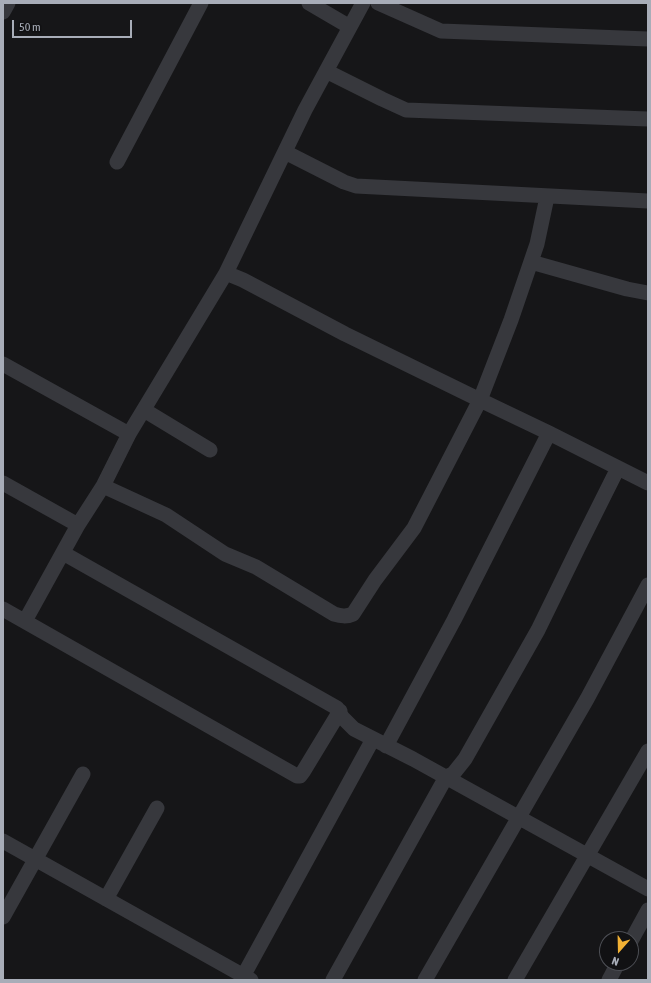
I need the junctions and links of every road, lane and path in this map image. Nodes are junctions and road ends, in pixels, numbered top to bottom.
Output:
1 (8, 3) edge
2 (201, 3) edge
3 (309, 3) edge
4 (363, 3) edge
5 (378, 3) edge
6 (3, 12) edge
7 (350, 27) junction
8 (648, 40) edge
9 (326, 70) junction
10 (648, 119) edge
11 (285, 152) junction
12 (117, 162) dead end
13 (547, 197) junction
14 (648, 201) edge
15 (531, 262) junction
16 (226, 273) junction
17 (648, 293) edge
18 (3, 364) edge
19 (480, 400) junction
20 (144, 410) junction
21 (550, 432) junction
22 (129, 434) junction
23 (210, 450) dead end
24 (618, 468) junction
25 (3, 482) edge
26 (648, 483) edge
27 (103, 486) junction
28 (78, 525) junction
29 (63, 553) junction
30 (648, 585) edge
31 (3, 609) edge
32 (25, 621) junction
33 (340, 711) junction
34 (380, 742) junction
35 (648, 751) edge
36 (83, 774) dead end
37 (446, 777) junction
38 (157, 808) dead end
39 (520, 818) junction
40 (3, 841) edge
41 (587, 855) junction
42 (36, 859) junction
43 (648, 889) edge
44 (106, 899) junction
45 (648, 910) edge
46 (3, 917) edge
47 (636, 931) edge
48 (614, 971) edge
49 (245, 979) edge
50 (333, 980) edge
51 (425, 980) edge
52 (515, 980) edge
53 (609, 980) edge

1 - 6 street
2 - 12 street
3 - 7 street
4 - 7 street
5 - 8 street
7 - 9 street
9 - 10 street
9 - 11 street
11 - 13 street
11 - 16 street
13 - 14 street
13 - 15 street
15 - 17 street
15 - 19 street
16 - 19 street
16 - 20 street
18 - 22 street
19 - 21 street
19 - 27 street
20 - 22 street
20 - 23 street
21 - 24 street
21 - 34 street
22 - 27 street
24 - 26 street
24 - 37 street
25 - 28 street
27 - 28 street
28 - 29 street
29 - 32 street
29 - 33 street
30 - 39 street
31 - 32 street
32 - 33 street
33 - 34 street
34 - 37 street
34 - 49 street
35 - 41 street
36 - 42 street
37 - 39 street
37 - 50 street
38 - 44 street
39 - 41 street
39 - 51 street
40 - 42 street
41 - 43 street
41 - 52 street
42 - 44 street
42 - 46 street
44 - 49 street
45 - 47 street
48 - 53 street

